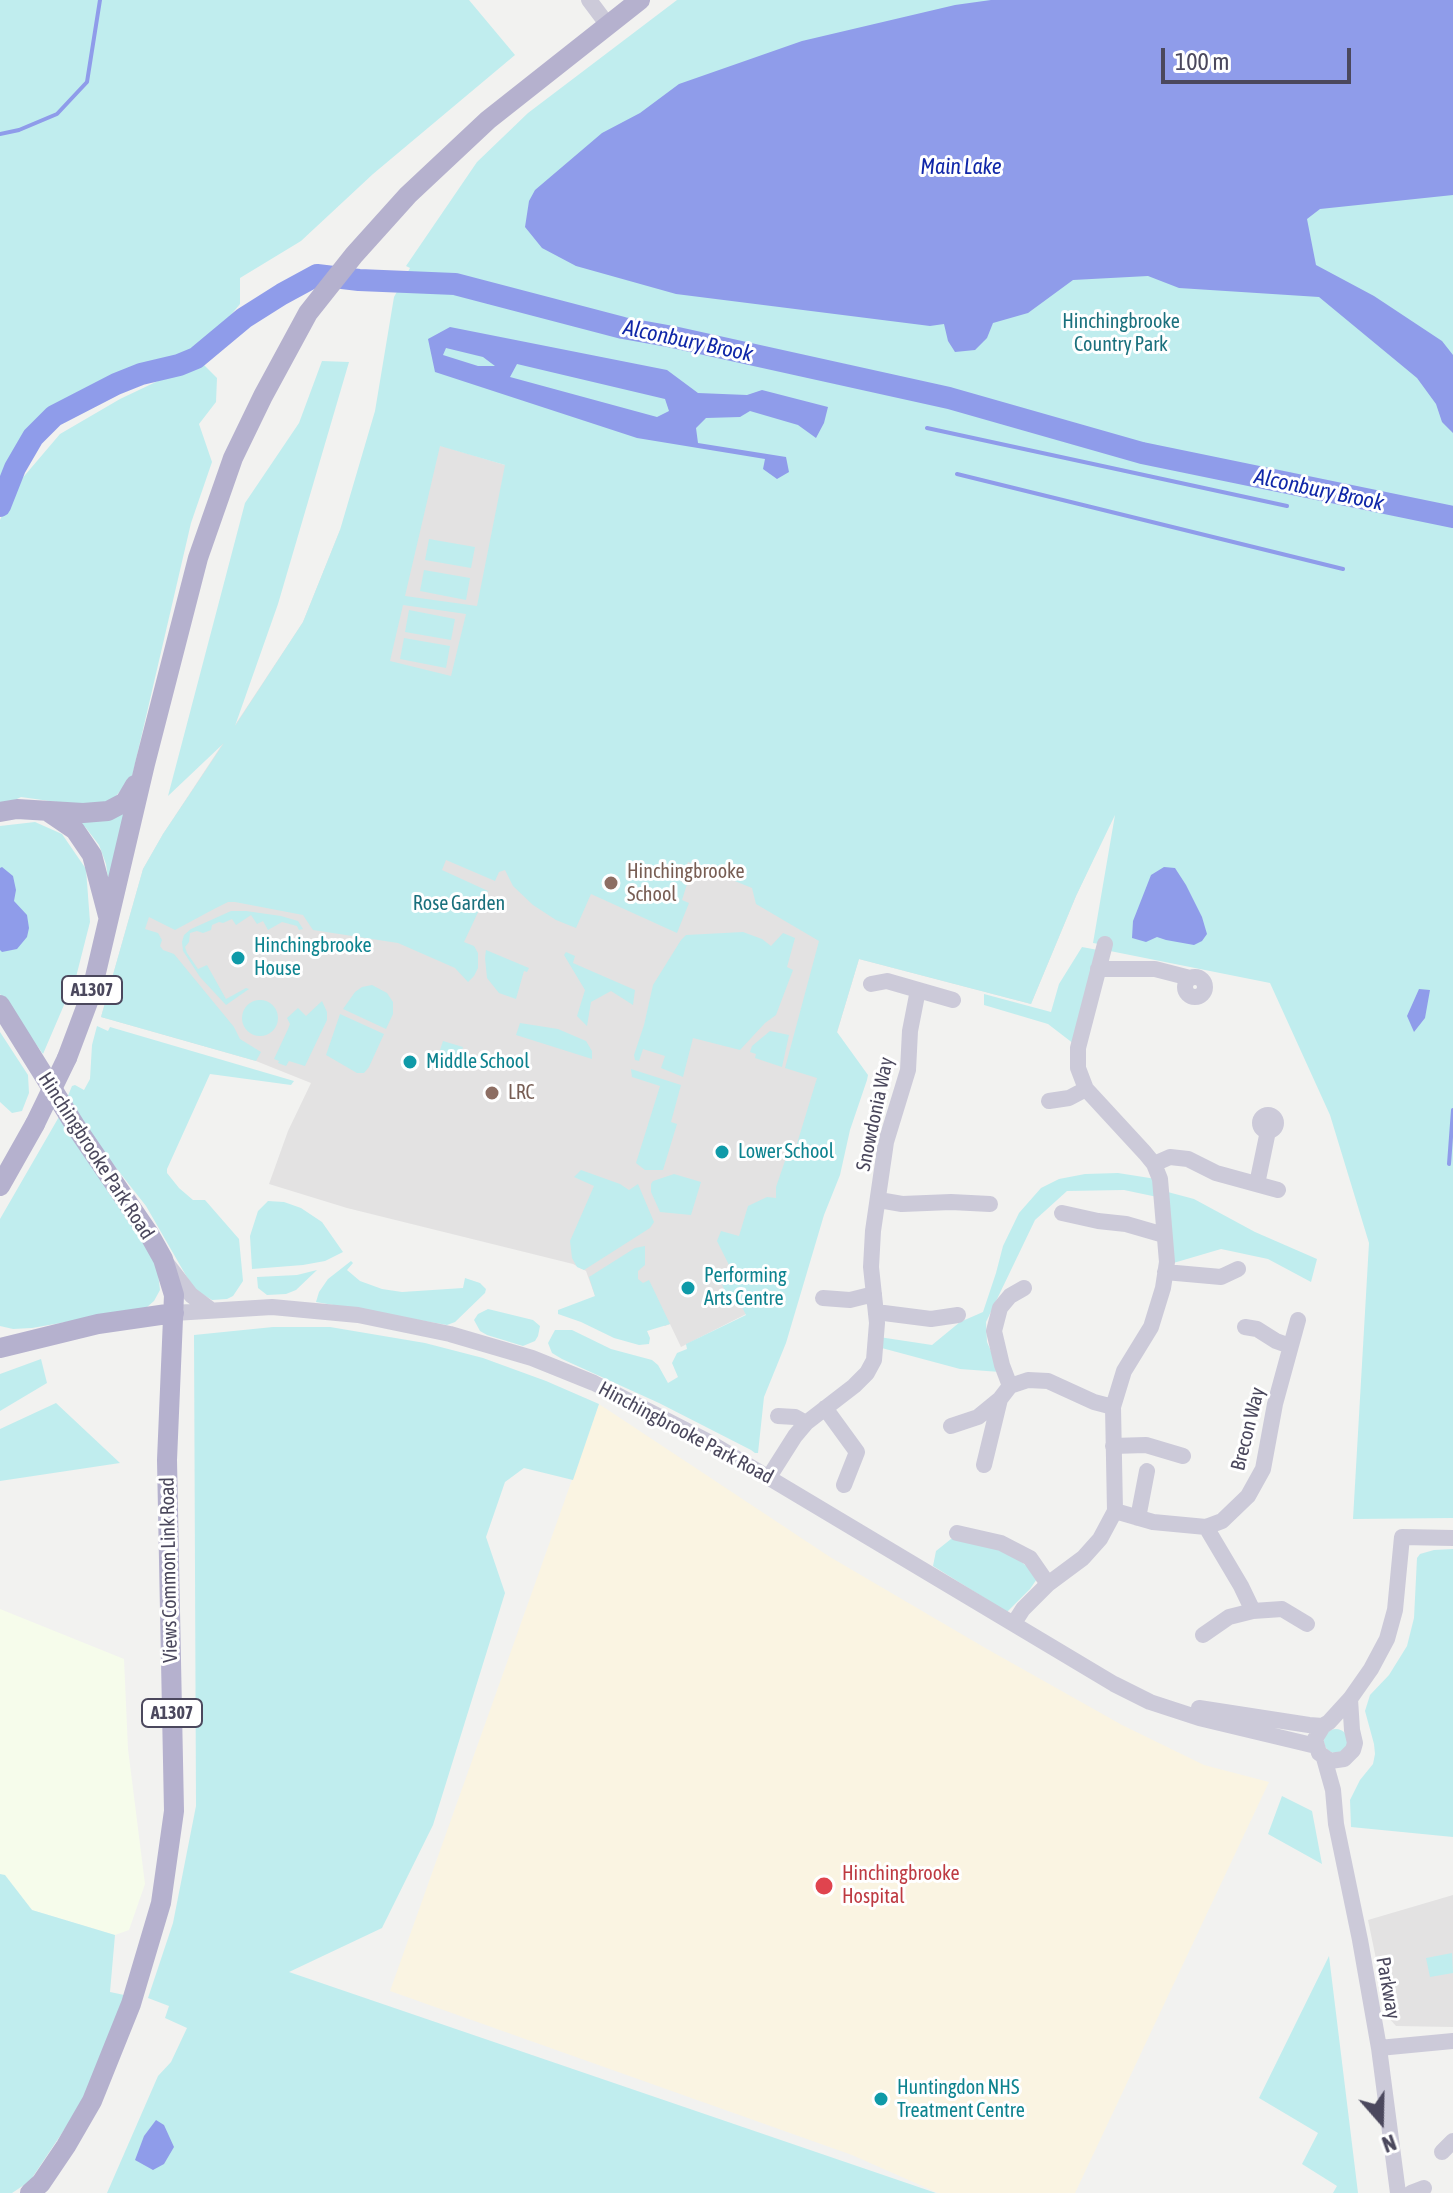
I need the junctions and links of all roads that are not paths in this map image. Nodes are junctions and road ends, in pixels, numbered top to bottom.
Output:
1 (589, 0) edge
2 (640, 0) edge
3 (607, 24) junction
4 (145, 764) junction
5 (46, 811) junction
6 (0, 812) edge
7 (109, 920) junction
8 (1105, 944) dead end
9 (1098, 969) junction
10 (1190, 978) dead end
11 (871, 984) dead end
12 (918, 990) junction
13 (953, 1000) dead end
14 (0, 1005) edge
15 (1086, 1089) junction
16 (1049, 1101) dead end
17 (1268, 1131) dead end
18 (1154, 1164) junction
19 (1257, 1184) junction
20 (0, 1186) edge
21 (1278, 1190) dead end
22 (879, 1200) junction
23 (990, 1204) dead end
24 (1062, 1213) dead end
25 (1164, 1235) junction
26 (163, 1259) junction
27 (1238, 1269) dead end
28 (1165, 1272) junction
29 (1024, 1288) dead end
30 (874, 1294) junction
31 (823, 1298) dead end
32 (211, 1310) junction
33 (174, 1313) junction
34 (876, 1314) junction
35 (958, 1315) dead end
36 (1298, 1320) dead end
37 (1245, 1327) dead end
38 (0, 1334) edge
39 (34, 1338) junction
40 (1290, 1346) junction
41 (0, 1348) edge
42 (1005, 1393) junction
43 (1113, 1407) junction
44 (825, 1408) junction
45 (778, 1416) dead end
46 (806, 1423) junction
47 (951, 1426) dead end
48 (1113, 1446) junction
49 (1183, 1456) dead end
50 (984, 1465) dead end
51 (1147, 1471) dead end
52 (769, 1477) junction
53 (844, 1485) dead end
54 (1115, 1511) junction
55 (1138, 1518) junction
56 (1206, 1527) junction
57 (957, 1533) dead end
58 (1453, 1538) edge
59 (1048, 1584) junction
60 (1253, 1611) junction
61 (1014, 1623) junction
62 (1307, 1624) dead end
63 (1203, 1635) dead end
64 (1350, 1699) junction
65 (1150, 1702) junction
66 (1326, 1724) junction
67 (1352, 1730) junction
68 (1320, 1752) junction
69 (1344, 1759) junction
70 (1333, 1790) junction
71 (1453, 2041) edge
72 (1379, 2048) junction
73 (36, 2190) edge
74 (1398, 2193) edge

1 - 3 street
2 - 3 main road
3 - 4 main road
4 - 5 main road
4 - 7 main road
5 - 6 main road
5 - 7 main road, A1307
7 - 20 main road, A1307, bridge
8 - 9 street
9 - 10 street
9 - 15 street
11 - 12 street
12 - 13 street
12 - 22 street, Snowdonia Way
14 - 26 main road, Hinchingbrooke Park Road / A1307
15 - 16 street
15 - 18 street
17 - 19 street
18 - 19 street
18 - 25 street
19 - 21 street
22 - 23 street, Snowdonia Way
22 - 30 street, Snowdonia Way
24 - 25 street
25 - 28 street
26 - 32 street
26 - 33 main road, Hinchingbrooke Park Road / A1307
27 - 28 street
28 - 43 street
29 - 42 street
30 - 31 street
30 - 34 street, Snowdonia Way
32 - 33 street, Hinchingbrooke Park Road
32 - 52 street, Hinchingbrooke Park Road
33 - 39 main road, Hinchingbrooke Park Road
33 - 73 main road, Views Common Link Road / A1307
34 - 35 street
34 - 44 street, Snowdonia Way
36 - 40 street, Brecon Way
37 - 40 street
38 - 39 main road
39 - 41 main road
40 - 56 street, Brecon Way
42 - 43 street
42 - 47 street
42 - 50 street
43 - 48 street
44 - 46 street, Snowdonia Way
44 - 53 street
45 - 46 street
46 - 52 street, Snowdonia Way
48 - 49 street
48 - 54 street
51 - 55 street
52 - 61 street, Hinchingbrooke Park Road
54 - 55 street
54 - 59 street
55 - 56 street
56 - 60 street
57 - 59 street
58 - 64 street
59 - 61 street
60 - 62 street
60 - 63 street
61 - 65 street, Hinchingbrooke Park Road
64 - 66 street
64 - 67 street
65 - 66 street, Hinchingbrooke Park Road
65 - 68 street, Hinchingbrooke Park Road
66 - 67 street
66 - 68 street
67 - 69 street
68 - 69 street
68 - 70 street, Parkway
69 - 70 street, Parkway
70 - 72 street, Parkway
71 - 72 street
72 - 74 street, Parkway

